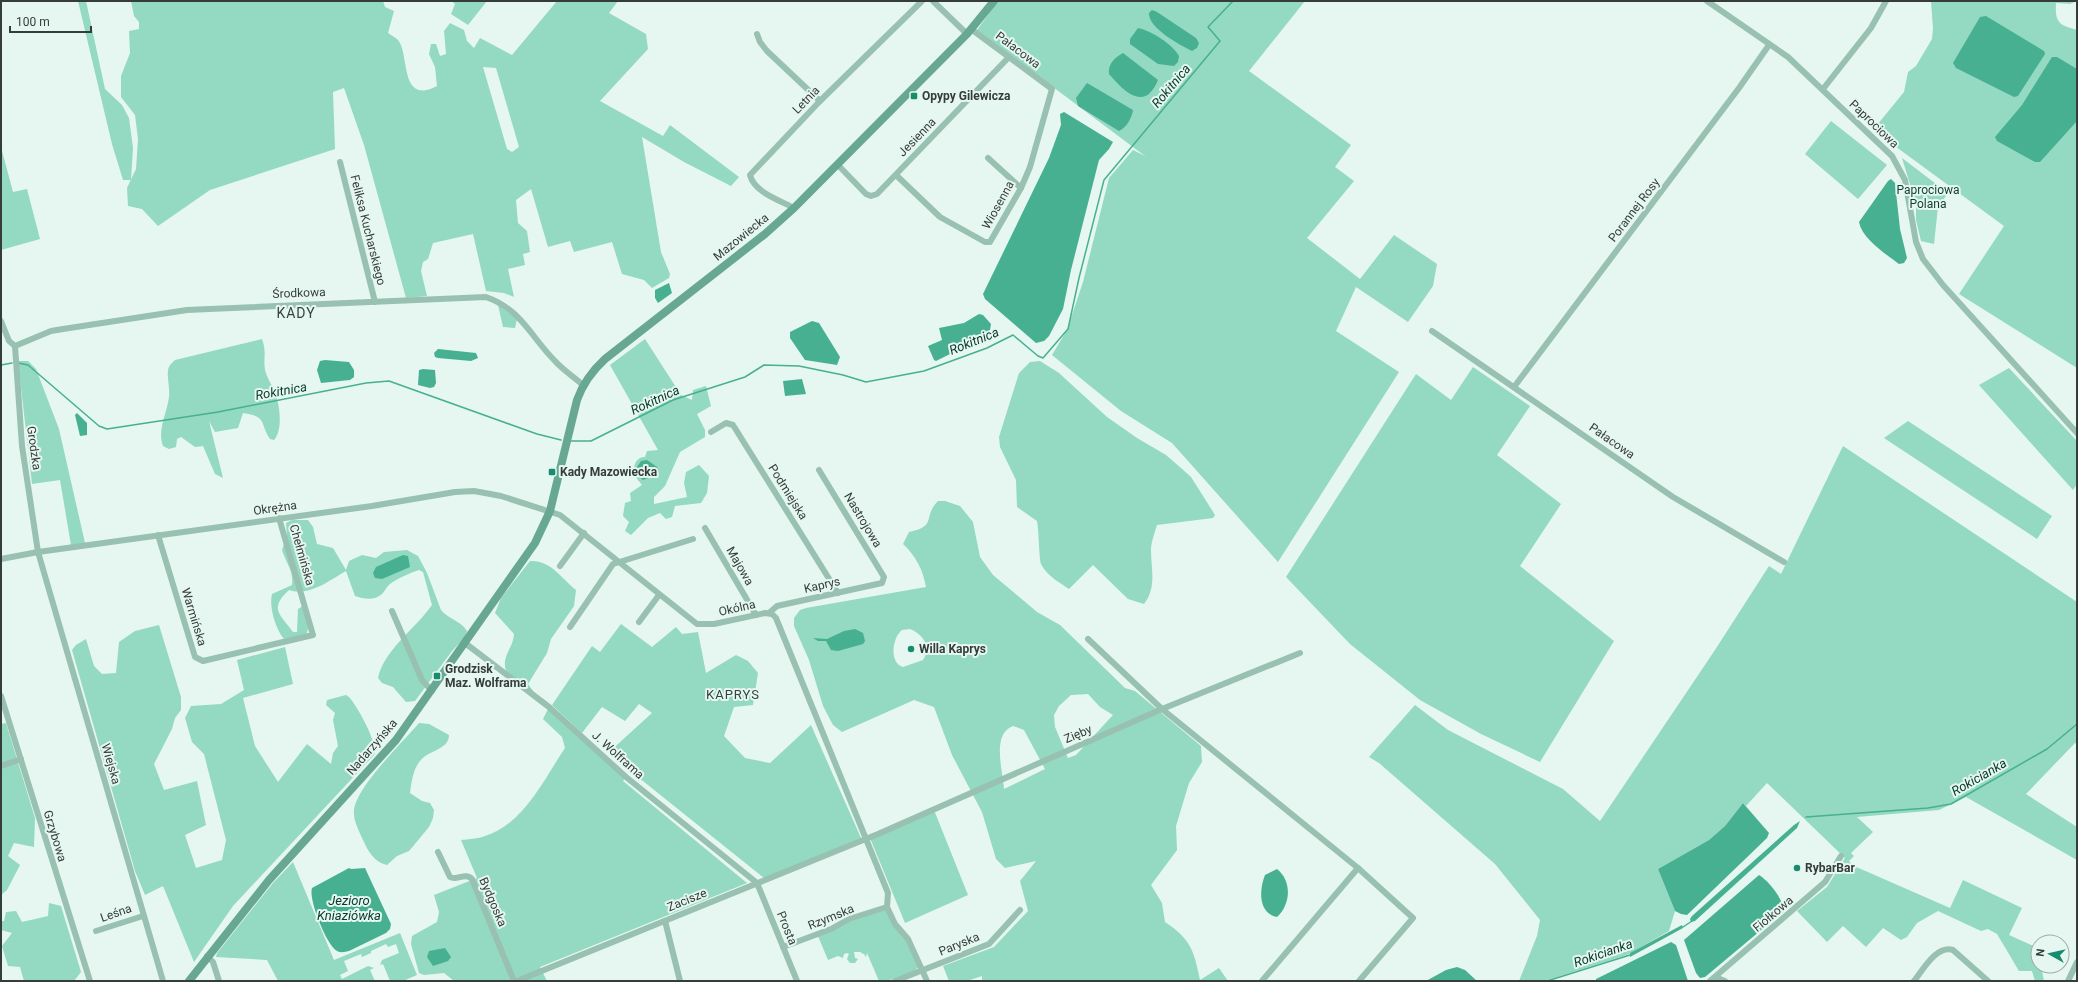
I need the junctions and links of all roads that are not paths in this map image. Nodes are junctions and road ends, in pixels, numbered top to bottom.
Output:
1 (922, 1) edge
2 (933, 1) edge
3 (994, 1) edge
4 (1707, 1) edge
5 (1886, 1) edge
6 (969, 32) junction
7 (757, 34) dead end
8 (1769, 45) junction
9 (1009, 56) junction
10 (1052, 89) joint
11 (1823, 89) junction
12 (820, 101) junction
13 (988, 158) dead end
14 (340, 162) dead end
15 (838, 165) junction
16 (896, 175) junction
17 (1021, 188) junction
18 (794, 208) junction
19 (375, 302) junction
20 (1, 321) edge
21 (1432, 331) dead end
22 (15, 346) junction
23 (583, 384) junction
24 (1514, 387) junction
25 (711, 432) dead end
26 (2077, 433) edge
27 (819, 470) dead end
28 (550, 511) junction
29 (279, 518) junction
30 (705, 528) dead end
31 (584, 533) junction
32 (158, 535) junction
33 (693, 538) dead end
34 (38, 552) junction
35 (1, 559) edge
36 (617, 562) junction
37 (1784, 562) dead end
38 (560, 566) dead end
39 (882, 583) joint
40 (838, 593) junction
41 (659, 595) junction
42 (392, 611) dead end
43 (769, 613) junction
44 (756, 615) junction
45 (639, 622) dead end
46 (570, 626) dead end
47 (313, 635) joint
48 (1088, 639) dead end
49 (465, 643) junction
50 (1300, 653) dead end
51 (432, 691) junction
52 (1, 696) edge
53 (1162, 709) junction
54 (8, 719) junction
55 (1, 721) edge
56 (22, 759) junction
57 (1, 766) edge
58 (866, 838) junction
59 (438, 852) dead end
60 (1841, 856) dead end
61 (1358, 868) junction
62 (757, 883) junction
63 (887, 907) junction
64 (1020, 910) dead end
65 (143, 916) junction
66 (665, 921) junction
67 (96, 932) dead end
68 (783, 947) junction
69 (207, 956) junction
70 (2077, 962) edge
71 (923, 970) junction
72 (1713, 979) edge
73 (90, 981) edge
74 (163, 981) edge
75 (189, 981) edge
76 (219, 981) edge
77 (516, 981) edge
78 (680, 981) edge
79 (797, 981) edge
80 (895, 981) edge
81 (927, 981) edge
82 (1262, 981) edge
83 (1359, 981) edge
84 (1725, 981) edge
85 (1914, 981) edge
86 (1988, 981) edge
87 (2068, 981) edge

1 - 12 street, Letnia
2 - 6 street, Pałacowa
3 - 6 street, Mazowiecka
4 - 8 street, Paprociowa
5 - 11 street
6 - 9 street, Pałacowa
6 - 15 street, Mazowiecka
7 - 12 street
8 - 11 street, Paprociowa
8 - 24 street, Porannej Rosy
9 - 10 street, Pałacowa
9 - 16 street, Jesienna
10 - 17 street, Wiosenna
11 - 26 street, Paprociowa
12 - 18 street, Letnia
13 - 17 street
14 - 19 street, Feliksa Kucharskiego
15 - 16 street, Jesienna
15 - 18 street, Mazowiecka
16 - 17 street, Wiosenna
18 - 23 street, Mazowiecka
19 - 22 street, Środkowa
19 - 23 street, Środkowa
20 - 22 street
21 - 24 street, Pałacowa
22 - 34 street, Grodzka
23 - 28 street, Mazowiecka
24 - 37 street, Pałacowa
25 - 40 street, Podmiejska
27 - 39 street, Nastrojowa
28 - 29 street, Okrężna
28 - 31 street, Okólna
28 - 49 street, Nadarzyńska
29 - 32 street, Okrężna
29 - 47 street, Chełmińska
30 - 44 street, Majowa
31 - 36 street, Okólna
31 - 38 street
32 - 34 street, Okrężna
32 - 47 street, Warmińska
33 - 36 street
34 - 35 street, Okrężna
34 - 65 street, Wiejska
36 - 41 street, Okólna
36 - 46 street
39 - 40 street, Kaprys
40 - 43 street, Kaprys
41 - 44 street, Okólna
41 - 45 street
42 - 51 street
43 - 44 street, Okólna
43 - 58 street, Okólna
48 - 53 street
49 - 51 street, Nadarzyńska
49 - 62 street, J. Wolframa
50 - 53 street, Zięby
51 - 69 street, Nadarzyńska
52 - 54 street, Grzybowa
53 - 58 street, Zięby
53 - 61 street
54 - 55 street
54 - 56 street, Grzybowa
56 - 57 street
56 - 73 street, Grzybowa
58 - 62 street, Zacisze
58 - 63 street, Okólna
59 - 77 street, Bydgoska
60 - 72 street, Fiołkowa
61 - 82 street
61 - 83 street
62 - 66 street, Zacisze
62 - 68 street, Prosta
63 - 68 street, Rzymska
63 - 71 street
64 - 71 street, Paryska
65 - 67 street, Leśna
65 - 74 street, Wiejska
66 - 77 street, Zacisze
66 - 78 street
68 - 79 street, Prosta
69 - 75 street, Nadarzyńska
69 - 76 street
70 - 87 street
71 - 80 street, Paryska
71 - 81 street
72 - 84 street
85 - 86 street

